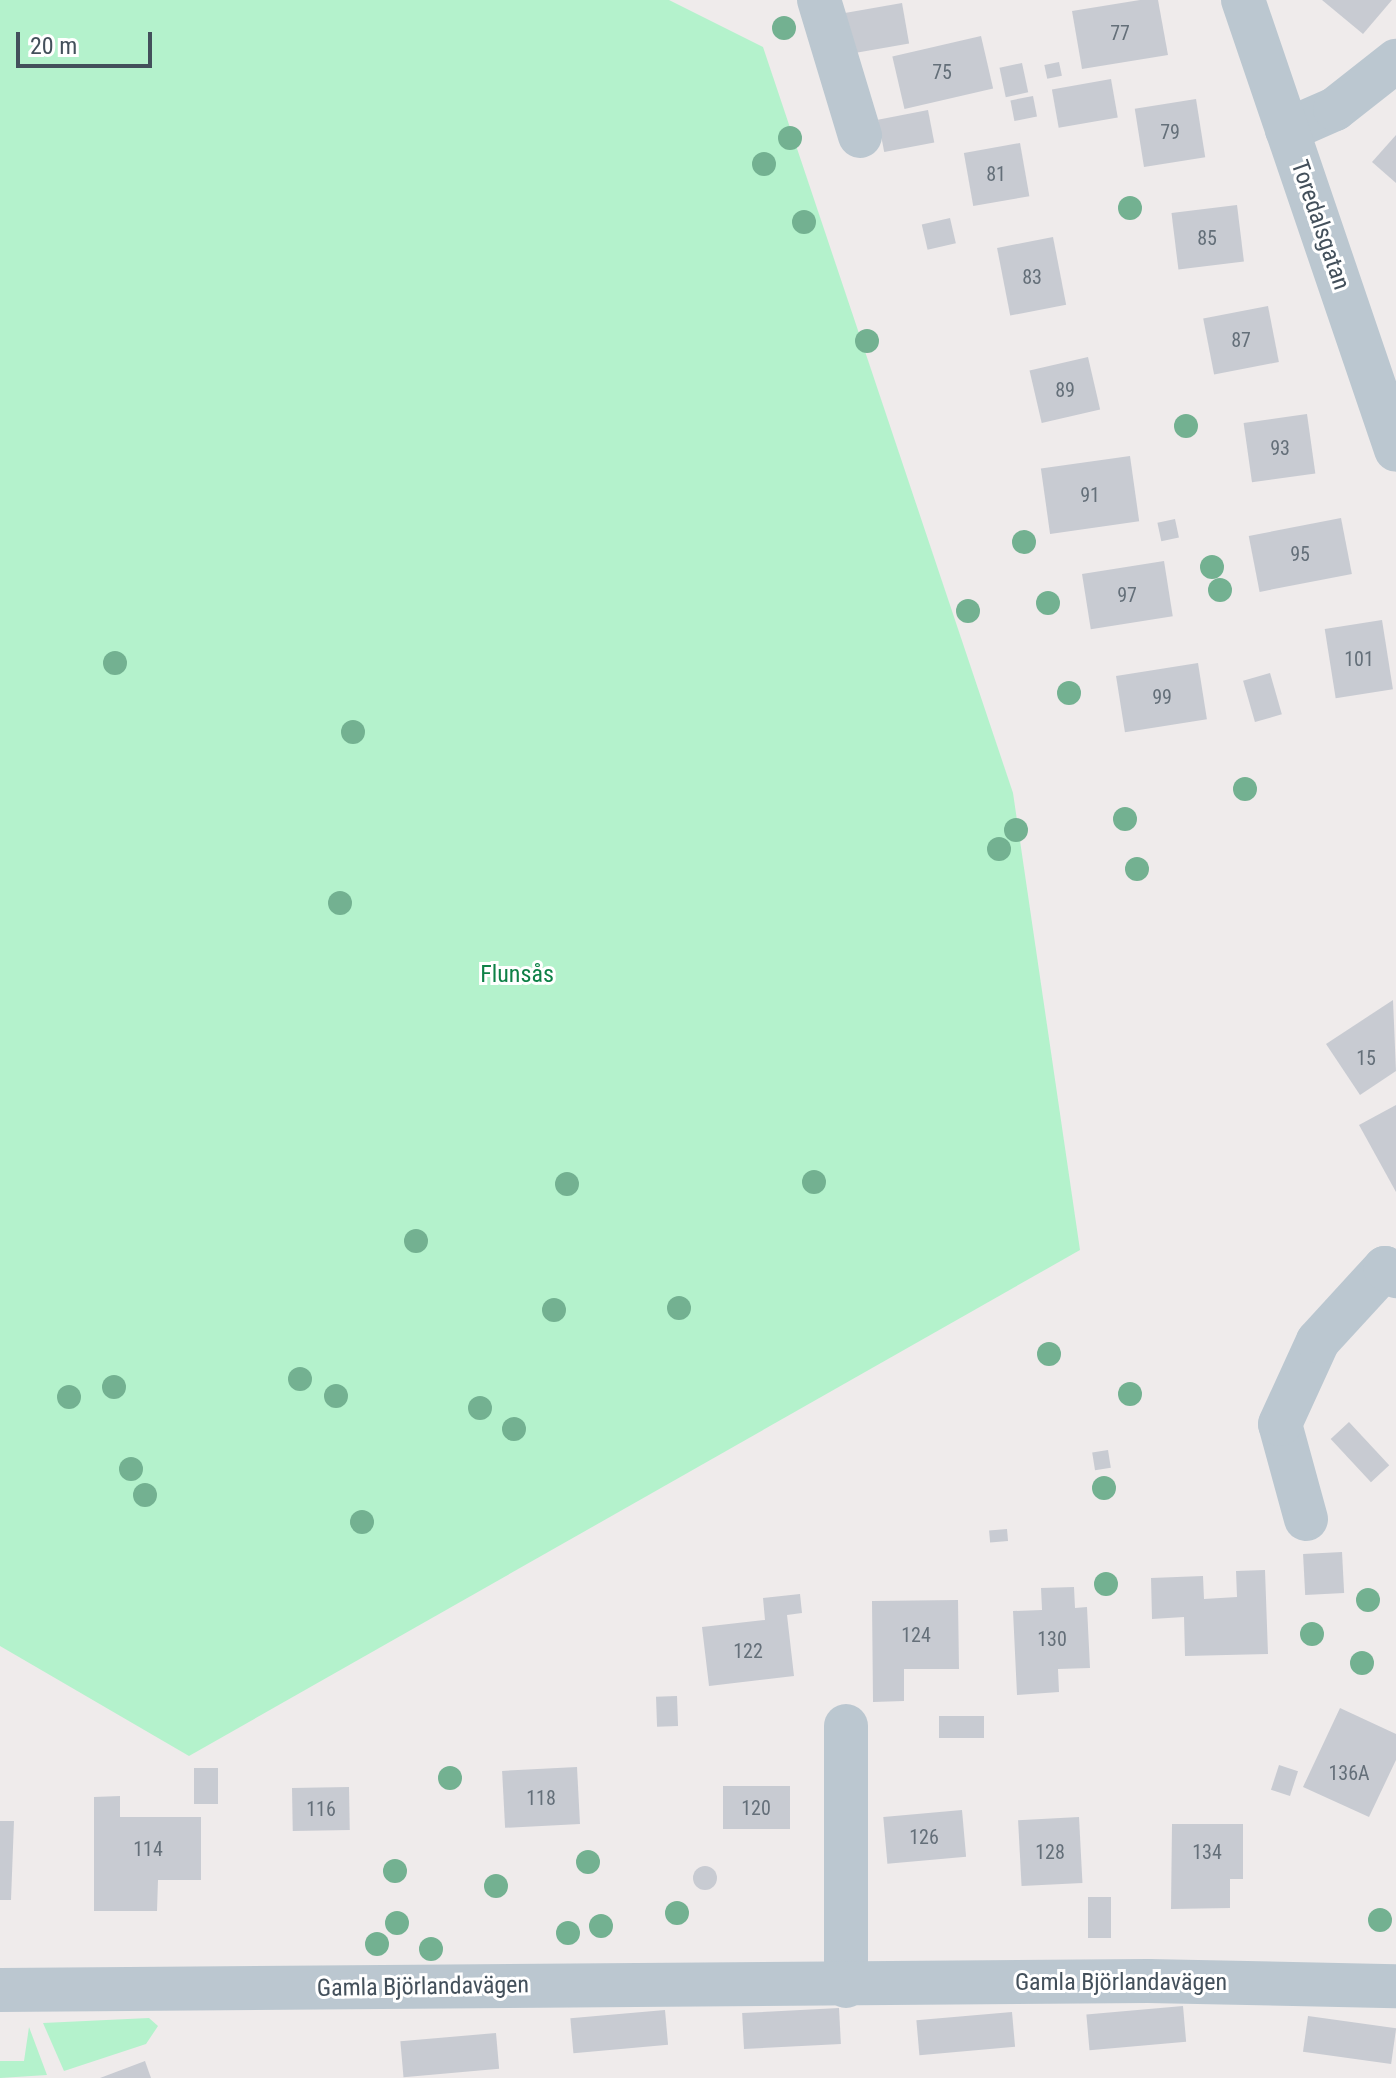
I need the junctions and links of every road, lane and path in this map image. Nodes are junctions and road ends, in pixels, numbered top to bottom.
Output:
1 (819, 0) edge
2 (1243, 0) edge
3 (1396, 61) edge
4 (1287, 130) junction
5 (860, 136) dead end
6 (1396, 450) edge
7 (1396, 1276) edge
8 (1306, 1519) dead end
9 (846, 1726) dead end
10 (846, 1986) junction
11 (1396, 1986) edge
12 (0, 1990) edge

1 - 5 street
2 - 4 street, Toredalsgatan
3 - 4 street
4 - 6 street, Toredalsgatan
7 - 8 street
9 - 10 street
10 - 11 street, Gamla Björlandavägen
10 - 12 street, Gamla Björlandavägen

